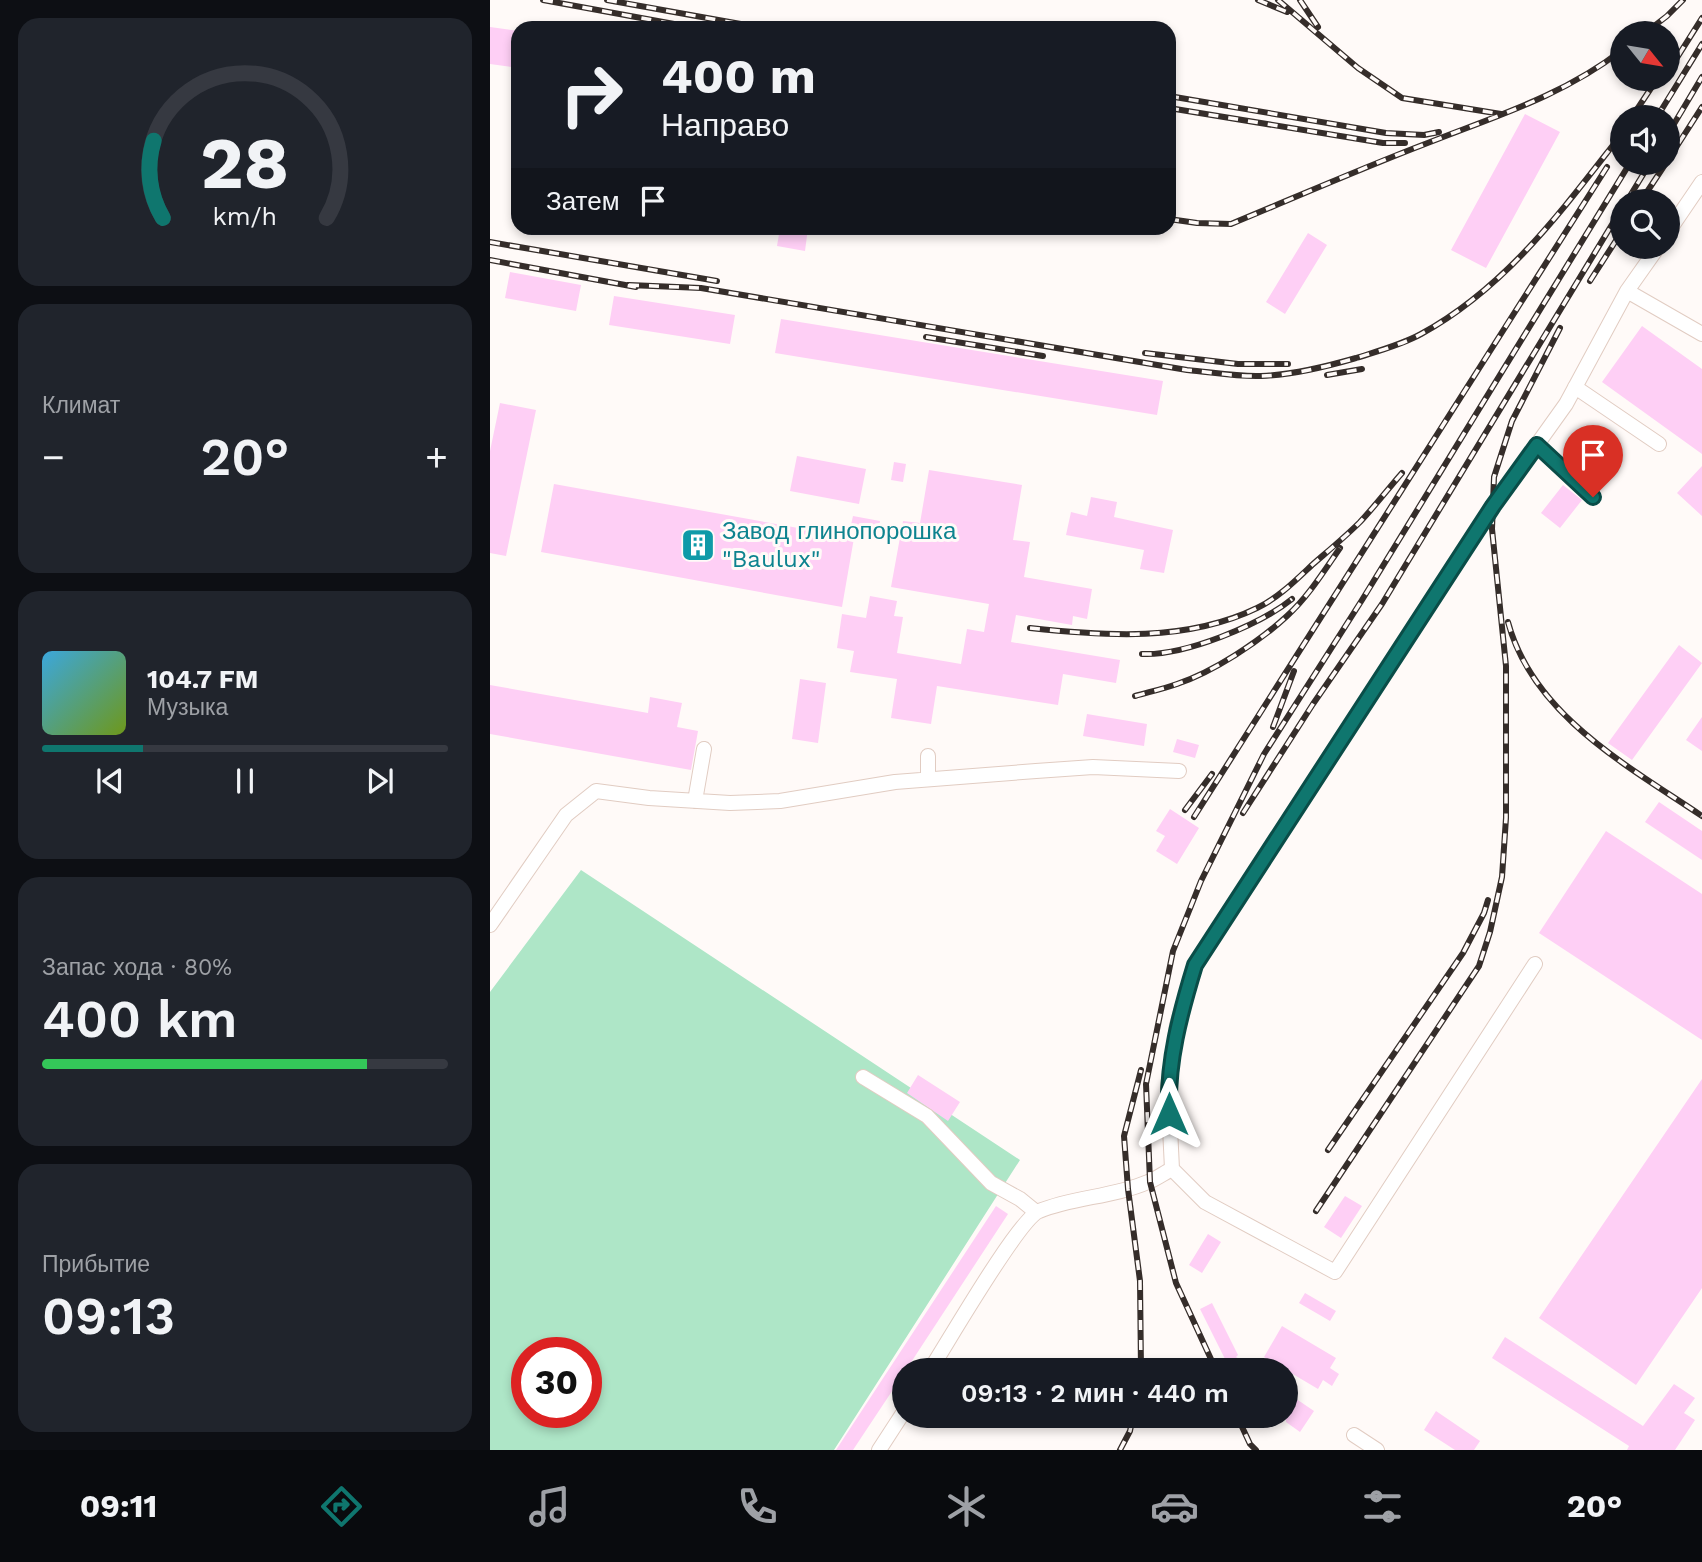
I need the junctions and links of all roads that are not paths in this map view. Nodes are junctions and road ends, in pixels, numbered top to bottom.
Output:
1 (1702, 182) edge
2 (1680, 214) edge
3 (1650, 259) edge
4 (1627, 291) junction
5 (1702, 334) edge
6 (1575, 387) junction
7 (1659, 444) dead end
8 (1537, 445) junction
9 (1593, 497) dead end
10 (704, 749) dead end
11 (928, 756) dead end
12 (1179, 771) dead end
13 (928, 779) junction
14 (695, 801) junction
15 (490, 925) edge
16 (1535, 964) dead end
17 (863, 1077) dead end
18 (1172, 1169) junction
19 (1036, 1212) junction
20 (938, 1358) edge
21 (893, 1428) edge
22 (1354, 1435) dead end
23 (879, 1450) edge
24 (1377, 1450) edge

1 - 2 street
3 - 4 street
4 - 5 street
4 - 6 street
6 - 7 street
6 - 8 street
8 - 9 street
8 - 18 street
10 - 14 street
11 - 13 street
12 - 13 street
13 - 14 street
14 - 15 street
16 - 18 street
17 - 19 street
18 - 19 street
19 - 20 street
21 - 23 street
22 - 24 street

